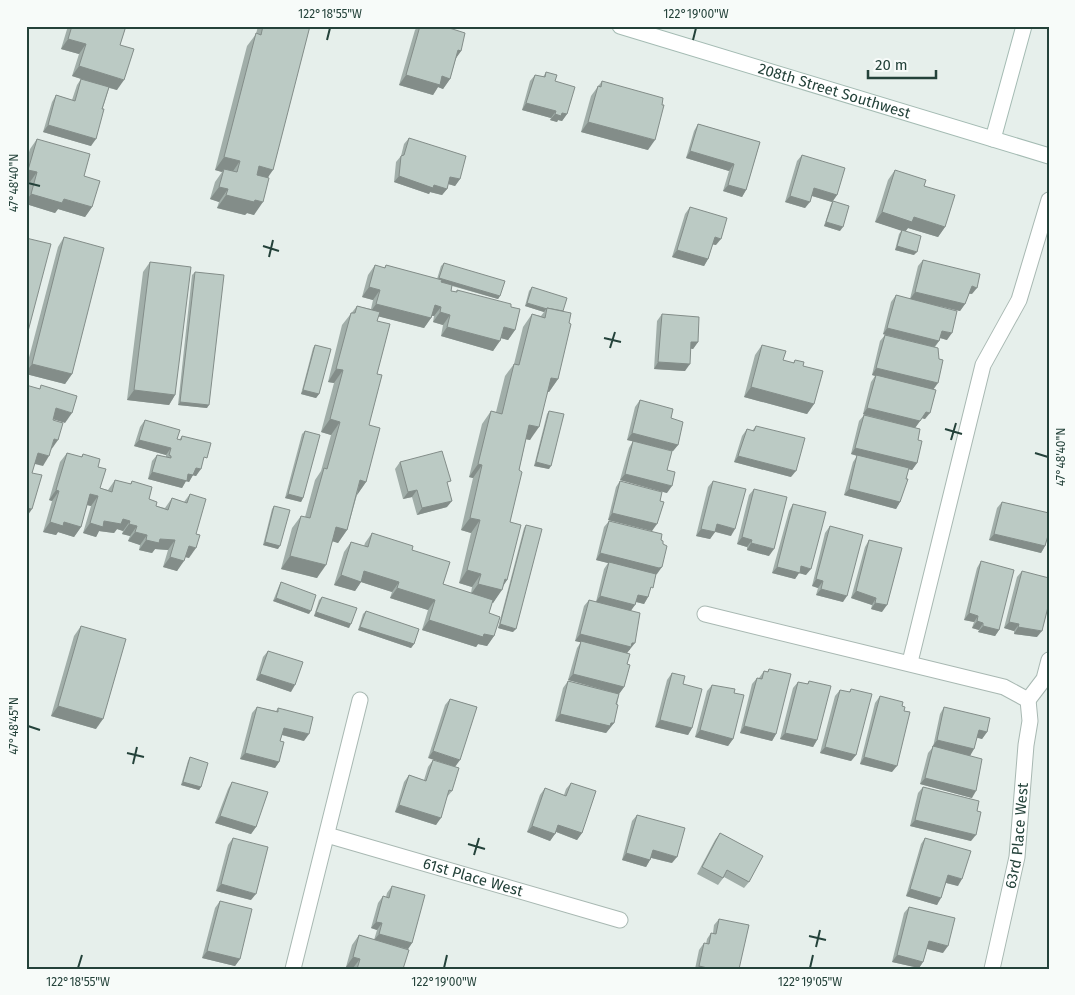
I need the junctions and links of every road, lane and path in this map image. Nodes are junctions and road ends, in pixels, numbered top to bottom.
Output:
1 (620, 26) edge
2 (1024, 26) edge
3 (993, 139) junction
4 (1049, 156) edge
5 (1049, 200) edge
6 (705, 614) dead end
7 (1049, 660) edge
8 (910, 662) junction
9 (360, 700) dead end
10 (1028, 700) junction
11 (327, 835) junction
12 (620, 920) dead end
13 (293, 969) edge
14 (992, 969) edge

1 - 3 street, 208th Street Southwest
2 - 3 street
3 - 4 street, 208th Street Southwest
5 - 8 street
6 - 8 street
7 - 10 street
8 - 10 street
9 - 11 street
10 - 14 street, 63rd Place West
11 - 12 street, 61st Place West
11 - 13 street

